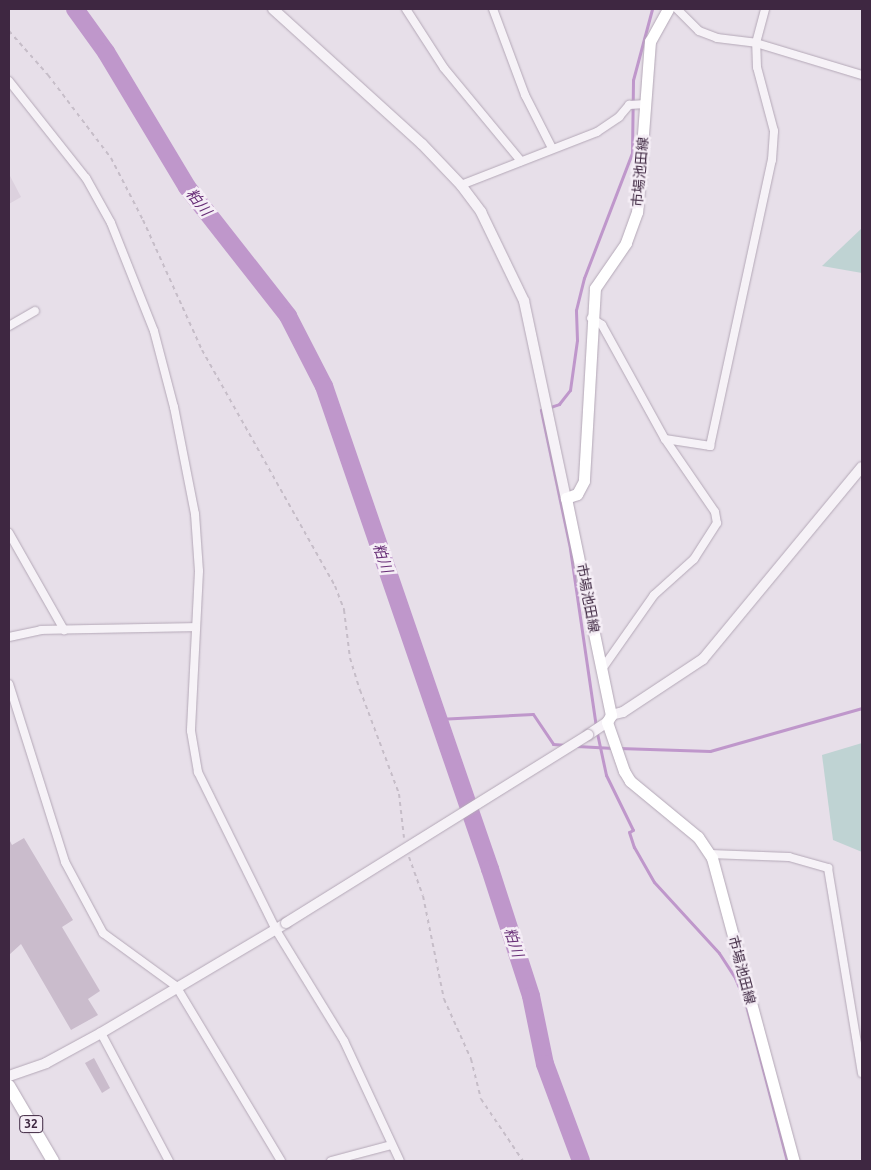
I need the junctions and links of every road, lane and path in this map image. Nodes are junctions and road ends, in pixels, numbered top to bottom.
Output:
1 (273, 9) edge
2 (406, 9) edge
3 (493, 9) edge
4 (668, 9) edge
5 (677, 9) edge
6 (765, 9) edge
7 (9, 31) edge
8 (756, 43) junction
9 (862, 75) edge
10 (9, 82) edge
11 (646, 104) junction
12 (552, 148) junction
13 (520, 161) junction
14 (461, 184) junction
15 (35, 311) dead end
16 (591, 318) junction
17 (9, 326) edge
18 (665, 439) junction
19 (862, 467) edge
20 (566, 498) junction
21 (9, 533) edge
22 (196, 627) junction
23 (64, 630) junction
24 (9, 637) edge
25 (602, 670) junction
26 (9, 684) edge
27 (609, 718) junction
28 (406, 847) dead end
29 (710, 854) junction
30 (408, 856) dead end
31 (276, 930) junction
32 (176, 986) junction
33 (101, 1033) junction
34 (862, 1073) edge
35 (9, 1076) edge
36 (9, 1086) edge
37 (391, 1145) junction
38 (53, 1161) edge
39 (169, 1161) edge
40 (281, 1161) edge
41 (331, 1161) edge
42 (400, 1161) edge
43 (523, 1161) edge
44 (794, 1161) edge

1 - 14 street
2 - 13 street
3 - 12 street
4 - 11 main road, 市場池田線
5 - 8 street
6 - 8 street
7 - 28 path
8 - 9 street
8 - 18 street
10 - 22 street
11 - 12 street
11 - 16 main road, 市場池田線
12 - 13 street
13 - 14 street
14 - 20 street
15 - 17 street
16 - 18 street
16 - 20 main road, 市場池田線
18 - 25 street
19 - 27 street
20 - 25 main road, 市場池田線
21 - 23 street
22 - 23 street
22 - 31 street
23 - 24 street
25 - 27 main road, 市場池田線
26 - 32 street
27 - 29 main road, 市場池田線
27 - 31 street, bridge
29 - 34 street
29 - 44 main road, 市場池田線
30 - 43 path
31 - 32 street
31 - 37 street
32 - 33 street
32 - 40 street
33 - 35 street
33 - 39 street
36 - 38 main road, 32
37 - 41 street
37 - 42 street

